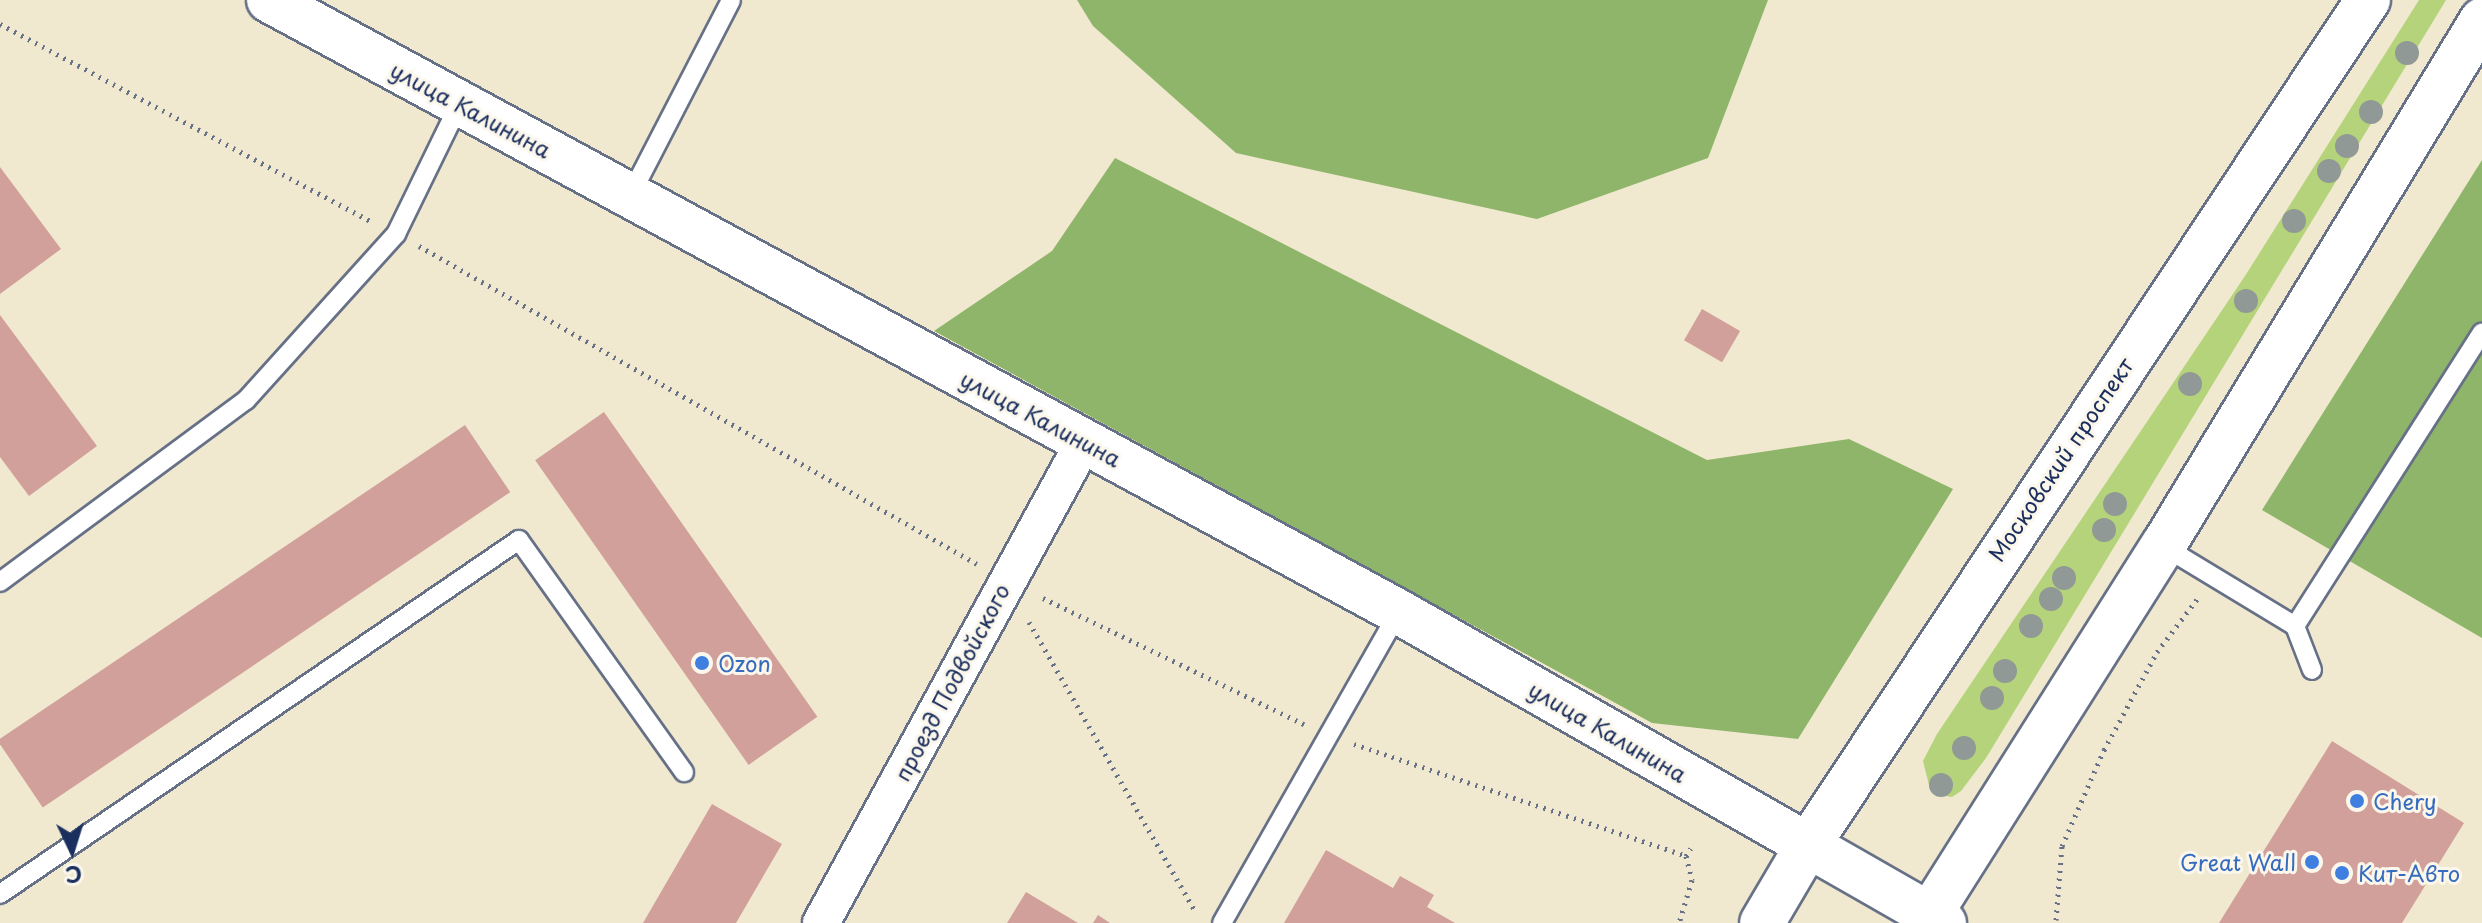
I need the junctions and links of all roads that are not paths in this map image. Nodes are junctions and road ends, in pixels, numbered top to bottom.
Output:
1 (269, 0) edge
2 (731, 0) edge
3 (2368, 0) edge
4 (2482, 20) edge
5 (460, 103) junction
6 (630, 196) junction
7 (2482, 332) edge
8 (1084, 442) junction
9 (2163, 546) junction
10 (0, 582) edge
11 (1399, 612) junction
12 (2295, 626) junction
13 (2312, 670) dead end
14 (684, 772) dead end
15 (1808, 845) junction
16 (0, 894) edge
17 (1933, 920) edge
18 (821, 923) edge
19 (1222, 923) edge
20 (1762, 923) edge

1 - 5 main road, улица Калинина
2 - 6 lane
3 - 15 main road, Московский проспект
4 - 9 main road
5 - 6 main road, улица Калинина
5 - 10 lane
6 - 8 main road, улица Калинина
7 - 12 lane
8 - 11 main road, улица Калинина
8 - 18 street, проезд Подвойского
9 - 12 lane
9 - 17 main road
11 - 15 main road, улица Калинина
11 - 19 lane
12 - 13 lane
14 - 16 lane
15 - 17 main road, улица Калинина
15 - 20 main road, Московский проспект

